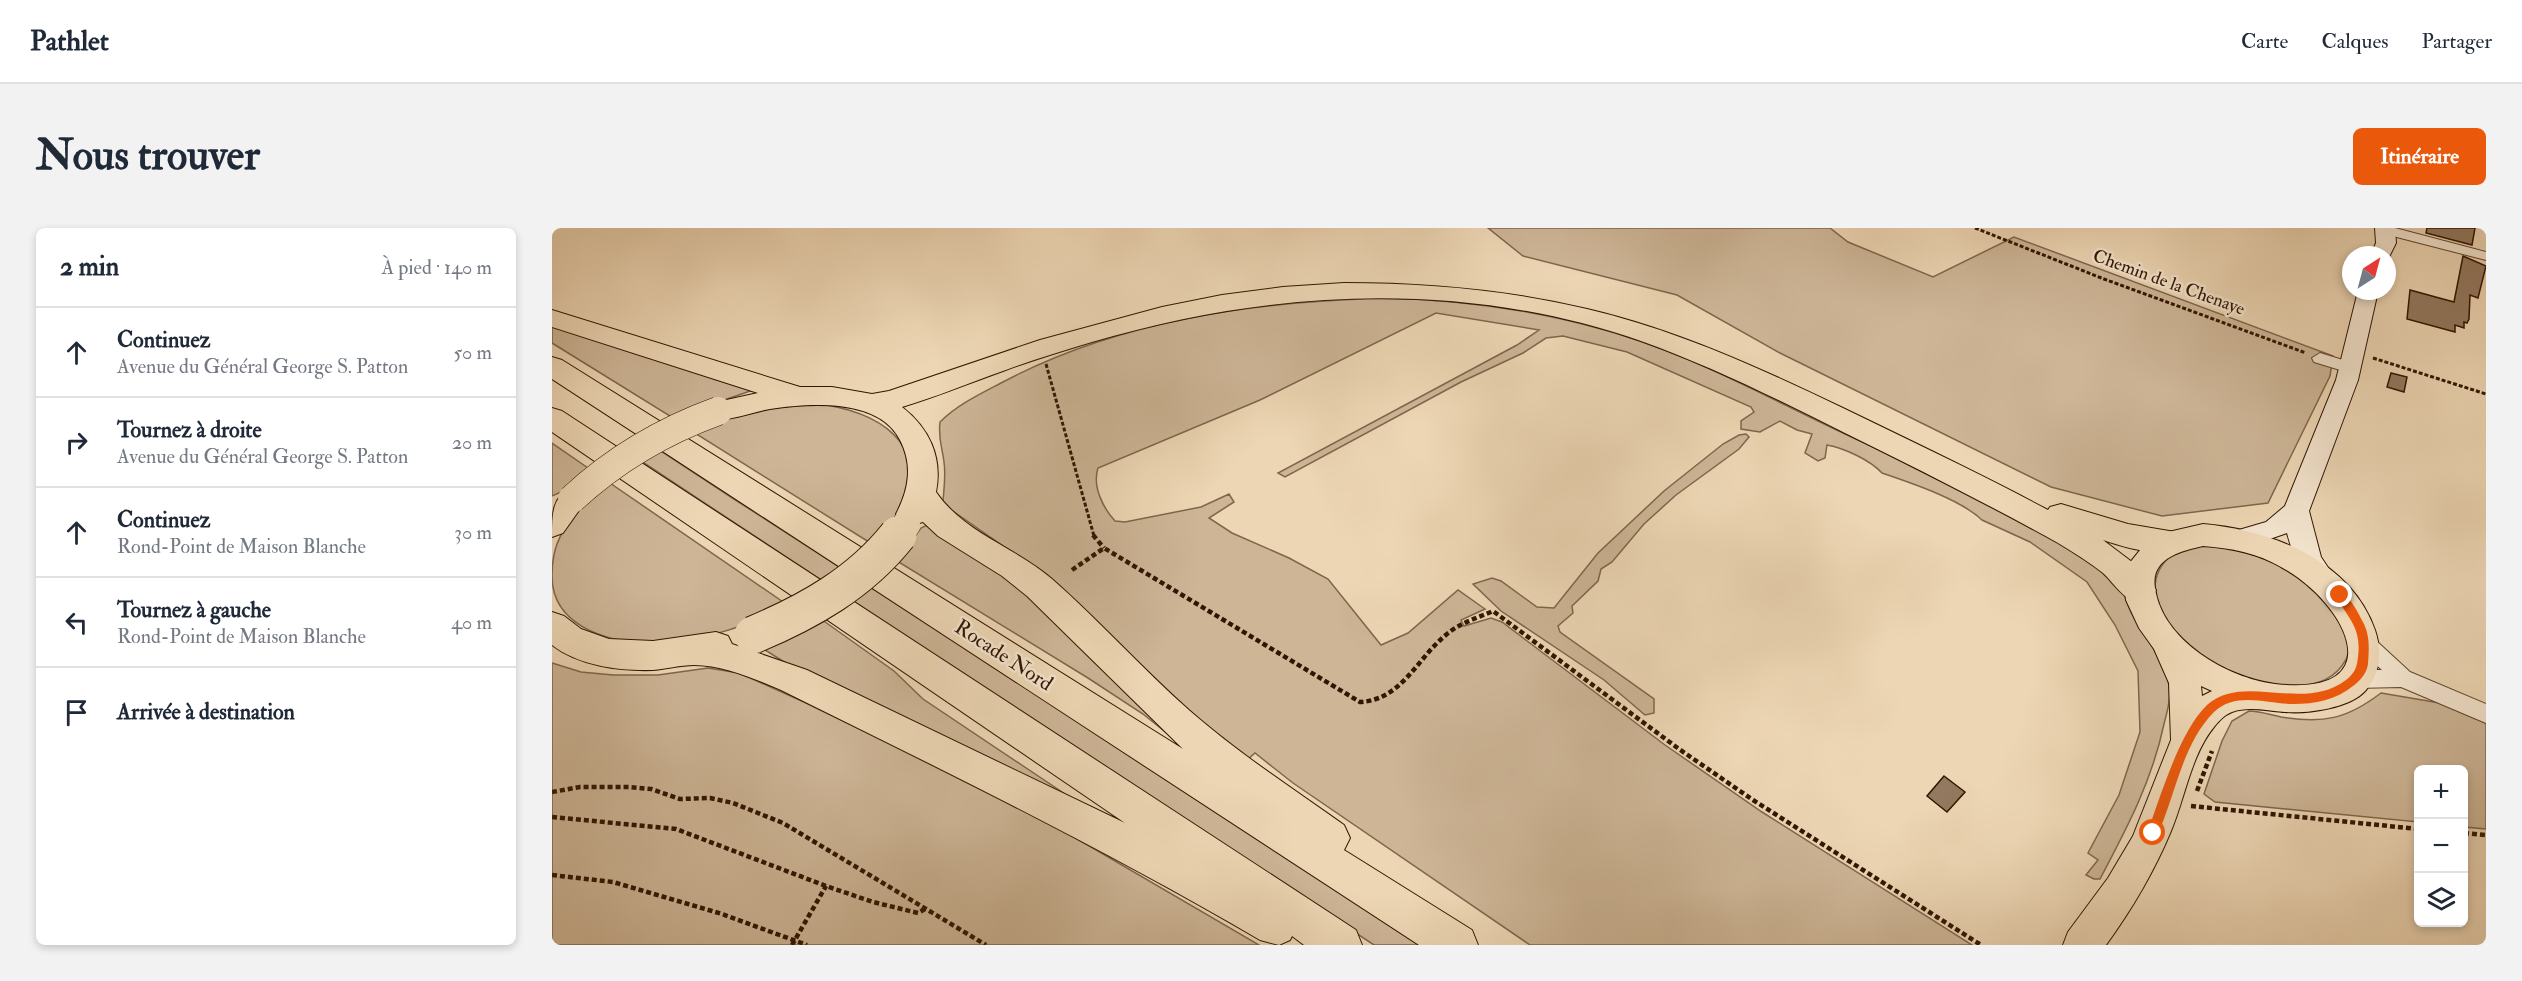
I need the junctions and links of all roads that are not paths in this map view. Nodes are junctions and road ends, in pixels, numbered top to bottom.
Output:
1 (2385, 229) edge
2 (2385, 246) edge
3 (2486, 256) edge
4 (2366, 300) edge
5 (552, 318) edge
6 (1069, 341) junction
7 (2320, 358) road end
8 (2352, 360) junction
9 (552, 366) edge
10 (801, 395) junction
11 (870, 404) junction
12 (552, 418) edge
13 (919, 445) junction
14 (1967, 479) junction
15 (913, 510) junction
16 (2296, 511) junction
17 (552, 525) edge
18 (2241, 539) junction
19 (2170, 541) junction
20 (2324, 580) junction
21 (2139, 590) junction
22 (552, 626) edge
23 (2167, 642) junction
24 (2365, 643) junction
25 (696, 651) junction
26 (2403, 678) junction
27 (2355, 679) junction
28 (2262, 696) junction
29 (2486, 714) edge
30 (2201, 743) junction
31 (1304, 945) edge
32 (1341, 945) edge
33 (1457, 945) edge
34 (1484, 945) edge
35 (2082, 945) edge

1 - 2 main road
1 - 3 street
4 - 8 main road
5 - 10 highway
6 - 11 highway
6 - 13 highway
6 - 14 highway
7 - 8 street
8 - 16 main road
9 - 33 highway, Rocade Nord
10 - 11 highway
10 - 17 highway, bridge
11 - 13 highway
12 - 32 highway
13 - 15 highway
14 - 19 highway
14 - 21 highway
15 - 25 highway, bridge
15 - 34 highway
16 - 18 main road
16 - 20 main road
18 - 19 main road
18 - 20 main road
19 - 21 main road
20 - 24 main road
21 - 23 main road
22 - 25 highway
23 - 28 main road
23 - 30 main road
24 - 26 street
24 - 27 main road
25 - 31 highway
26 - 27 street
26 - 29 street
27 - 28 main road
28 - 30 main road
30 - 35 main road

